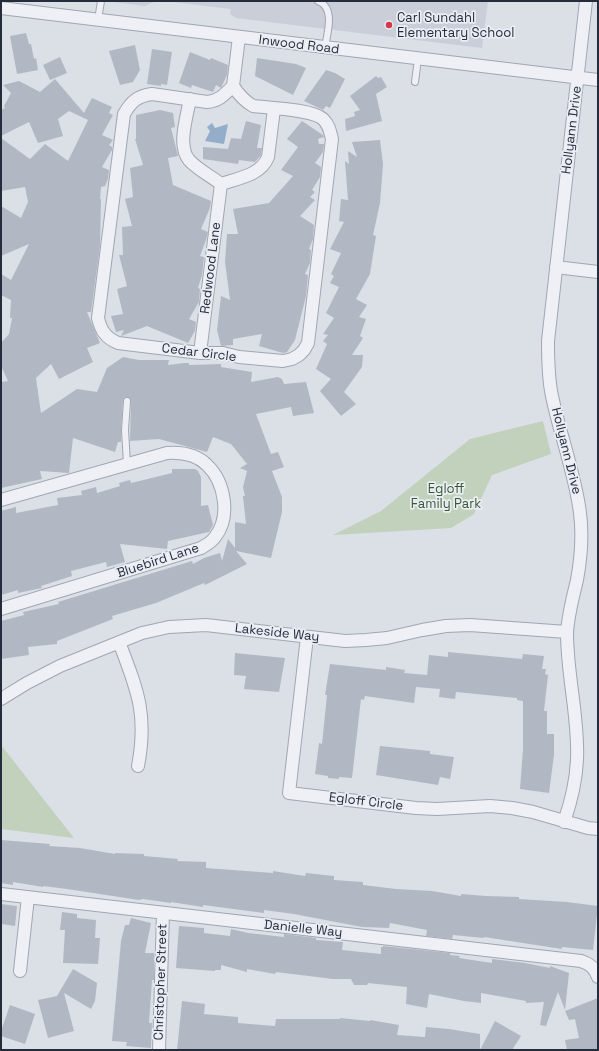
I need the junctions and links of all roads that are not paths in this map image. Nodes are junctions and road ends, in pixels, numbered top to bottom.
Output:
1 (101, 1) edge
2 (318, 1) edge
3 (586, 1) edge
4 (1, 8) edge
5 (98, 20) junction
6 (239, 37) junction
7 (325, 48) junction
8 (418, 59) junction
9 (578, 78) junction
10 (598, 80) edge
11 (415, 82) dead end
12 (233, 86) junction
13 (190, 99) junction
14 (274, 109) junction
15 (221, 184) junction
16 (556, 267) junction
17 (598, 272) edge
18 (200, 353) junction
19 (126, 400) dead end
20 (127, 464) junction
21 (1, 500) edge
22 (1, 609) edge
23 (567, 632) junction
24 (307, 637) junction
25 (119, 642) junction
26 (1, 699) edge
27 (138, 766) dead end
28 (564, 822) junction
29 (598, 829) edge
30 (1, 894) edge
31 (28, 897) junction
32 (163, 913) junction
33 (20, 971) dead end
34 (598, 977) edge
35 (159, 1050) edge

1 - 5 lane
2 - 7 lane
3 - 9 street, Hollyann Drive
4 - 5 street, Inwood Road
5 - 6 street, Inwood Road
6 - 7 street, Inwood Road
6 - 12 street
7 - 8 street, Inwood Road
8 - 9 street, Inwood Road
8 - 11 lane
9 - 10 street, Inwood Road
9 - 16 street, Hollyann Drive
12 - 13 street, Cedar Circle
12 - 14 street, Cedar Circle
13 - 15 street
13 - 18 street, Cedar Circle
14 - 15 street
14 - 18 street, Cedar Circle
15 - 18 street, Redwood Lane
16 - 17 street
16 - 23 street, Hollyann Drive
19 - 20 lane
20 - 21 street, Bluebird Lane
20 - 22 street, Bluebird Lane
23 - 24 street, Lakeside Way
23 - 28 street, Hollyann Drive
24 - 25 street, Lakeside Way
24 - 28 street, Egloff Circle
25 - 26 street, Lakeside Way
25 - 27 street
28 - 29 street, Egloff Circle
30 - 31 street, Danielle Way
31 - 32 street, Danielle Way
31 - 33 street
32 - 34 street, Danielle Way
32 - 35 street, Christopher Street

